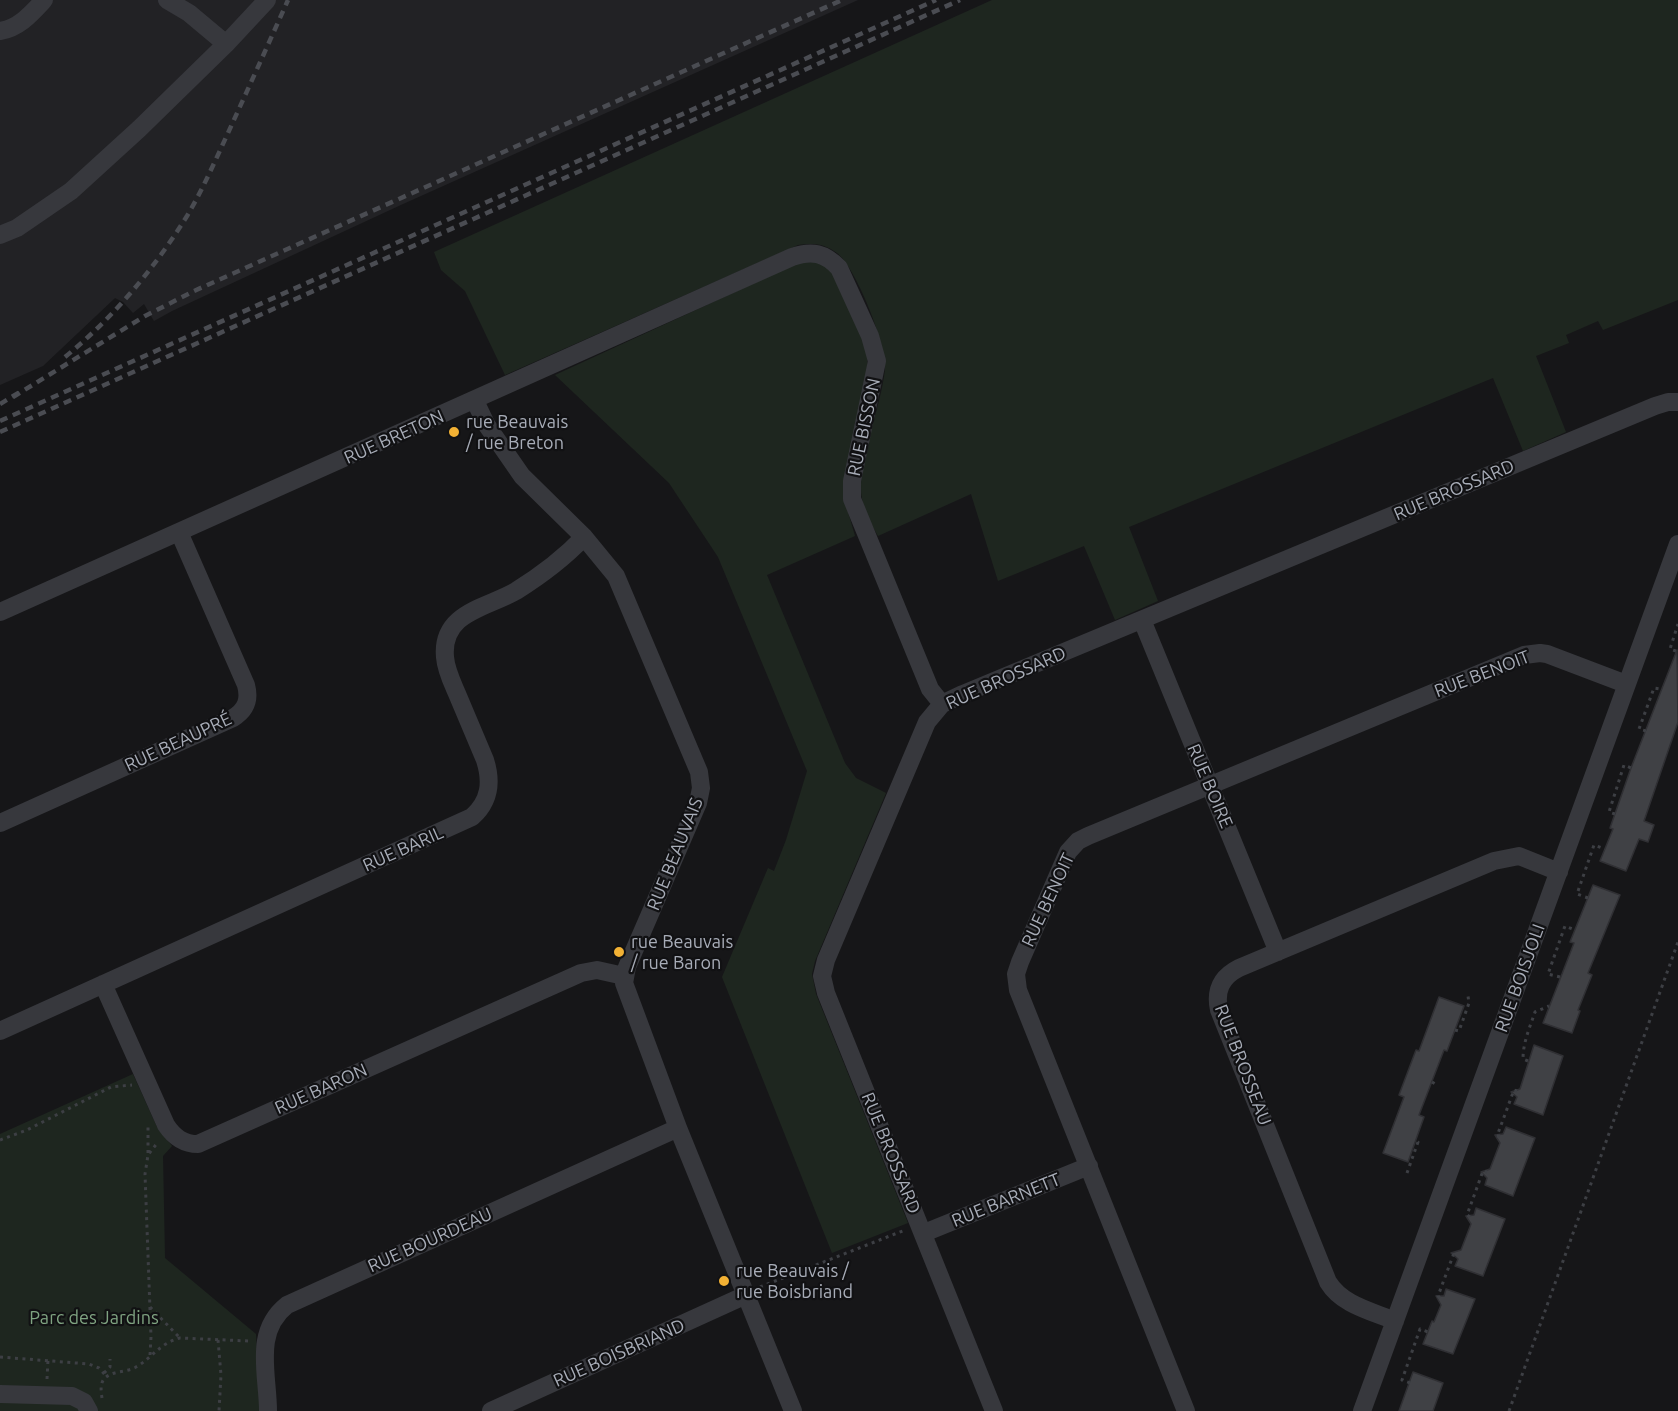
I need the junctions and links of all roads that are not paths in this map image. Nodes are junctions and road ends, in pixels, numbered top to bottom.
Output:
1 (44, 0) edge
2 (167, 0) edge
3 (267, 0) edge
4 (0, 31) edge
5 (226, 44) junction
6 (0, 235) edge
7 (822, 254) joint
8 (475, 401) junction
9 (1678, 402) edge
10 (179, 532) junction
11 (584, 537) junction
12 (1678, 544) edge
13 (0, 612) edge
14 (1142, 620) junction
15 (1626, 684) junction
16 (942, 704) junction
17 (1209, 786) junction
18 (0, 823) edge
19 (1559, 872) junction
20 (1278, 952) junction
21 (624, 976) junction
22 (103, 984) junction
23 (0, 1031) edge
24 (678, 1128) junction
25 (1089, 1166) junction
26 (917, 1230) junction
27 (751, 1292) junction
28 (1395, 1321) junction
29 (0, 1394) edge
30 (96, 1408) edge
31 (268, 1411) edge
32 (491, 1411) edge
33 (793, 1411) edge
34 (994, 1411) edge
35 (1186, 1411) edge
36 (1362, 1411) edge

1 - 4 street
2 - 5 street
3 - 5 street
5 - 6 street
7 - 8 street, RUE BRETON
7 - 16 street, RUE BISSON
8 - 10 street, RUE BRETON
8 - 11 street, RUE BEAUVAIS
9 - 14 street, RUE BROSSARD
10 - 13 street, RUE BRETON
10 - 18 street, RUE BEAUPRÉ
11 - 21 street, RUE BEAUVAIS
11 - 22 street, RUE BARIL
12 - 15 street, RUE BOISJOLI
14 - 16 street, RUE BROSSARD
14 - 17 street, RUE BOIRE
15 - 17 street, RUE BENOIT
15 - 19 street, RUE BOISJOLI
16 - 26 street, RUE BROSSARD
17 - 20 street, RUE BOIRE
17 - 25 street, RUE BENOIT
19 - 20 street, RUE BROSSEAU
19 - 28 street, RUE BOISJOLI
20 - 28 street, RUE BROSSEAU
21 - 22 street, RUE BARON
21 - 24 street
22 - 23 street, RUE BARIL
24 - 27 street
24 - 31 street, RUE BOURDEAU
25 - 26 street, RUE BARNETT
25 - 35 street, RUE BENOIT
26 - 34 street, RUE BROSSARD
27 - 32 street, RUE BOISBRIAND
27 - 33 street
28 - 36 street, RUE BOISJOLI
29 - 30 street

